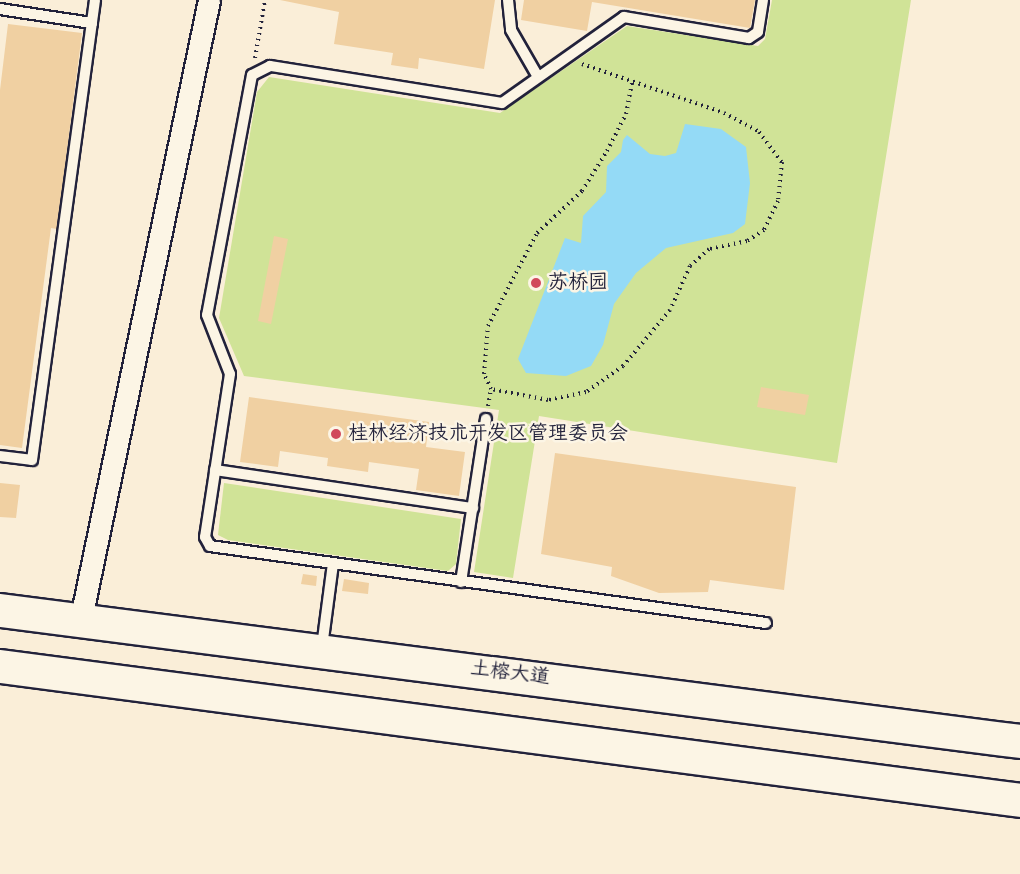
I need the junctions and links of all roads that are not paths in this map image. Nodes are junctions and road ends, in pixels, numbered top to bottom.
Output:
1 (95, 0) edge
2 (209, 0) edge
3 (508, 0) edge
4 (763, 0) edge
5 (0, 9) edge
6 (92, 23) junction
7 (538, 77) junction
8 (486, 419) dead end
9 (0, 456) edge
10 (215, 470) junction
11 (472, 508) junction
12 (333, 564) junction
13 (461, 582) junction
14 (0, 610) edge
15 (81, 618) junction
16 (766, 623) dead end
17 (322, 650) junction
18 (0, 666) edge
19 (1020, 741) edge
20 (1020, 800) edge

1 - 6 lane
2 - 15 street
3 - 7 lane
4 - 7 lane
5 - 6 lane
6 - 9 lane
7 - 10 lane
8 - 11 lane
10 - 11 lane
10 - 12 lane
11 - 13 lane
12 - 13 lane
12 - 17 lane
13 - 16 lane
14 - 15 main road, 土榕大道
15 - 17 main road, 土榕大道
17 - 19 main road, 土榕大道
18 - 20 main road

